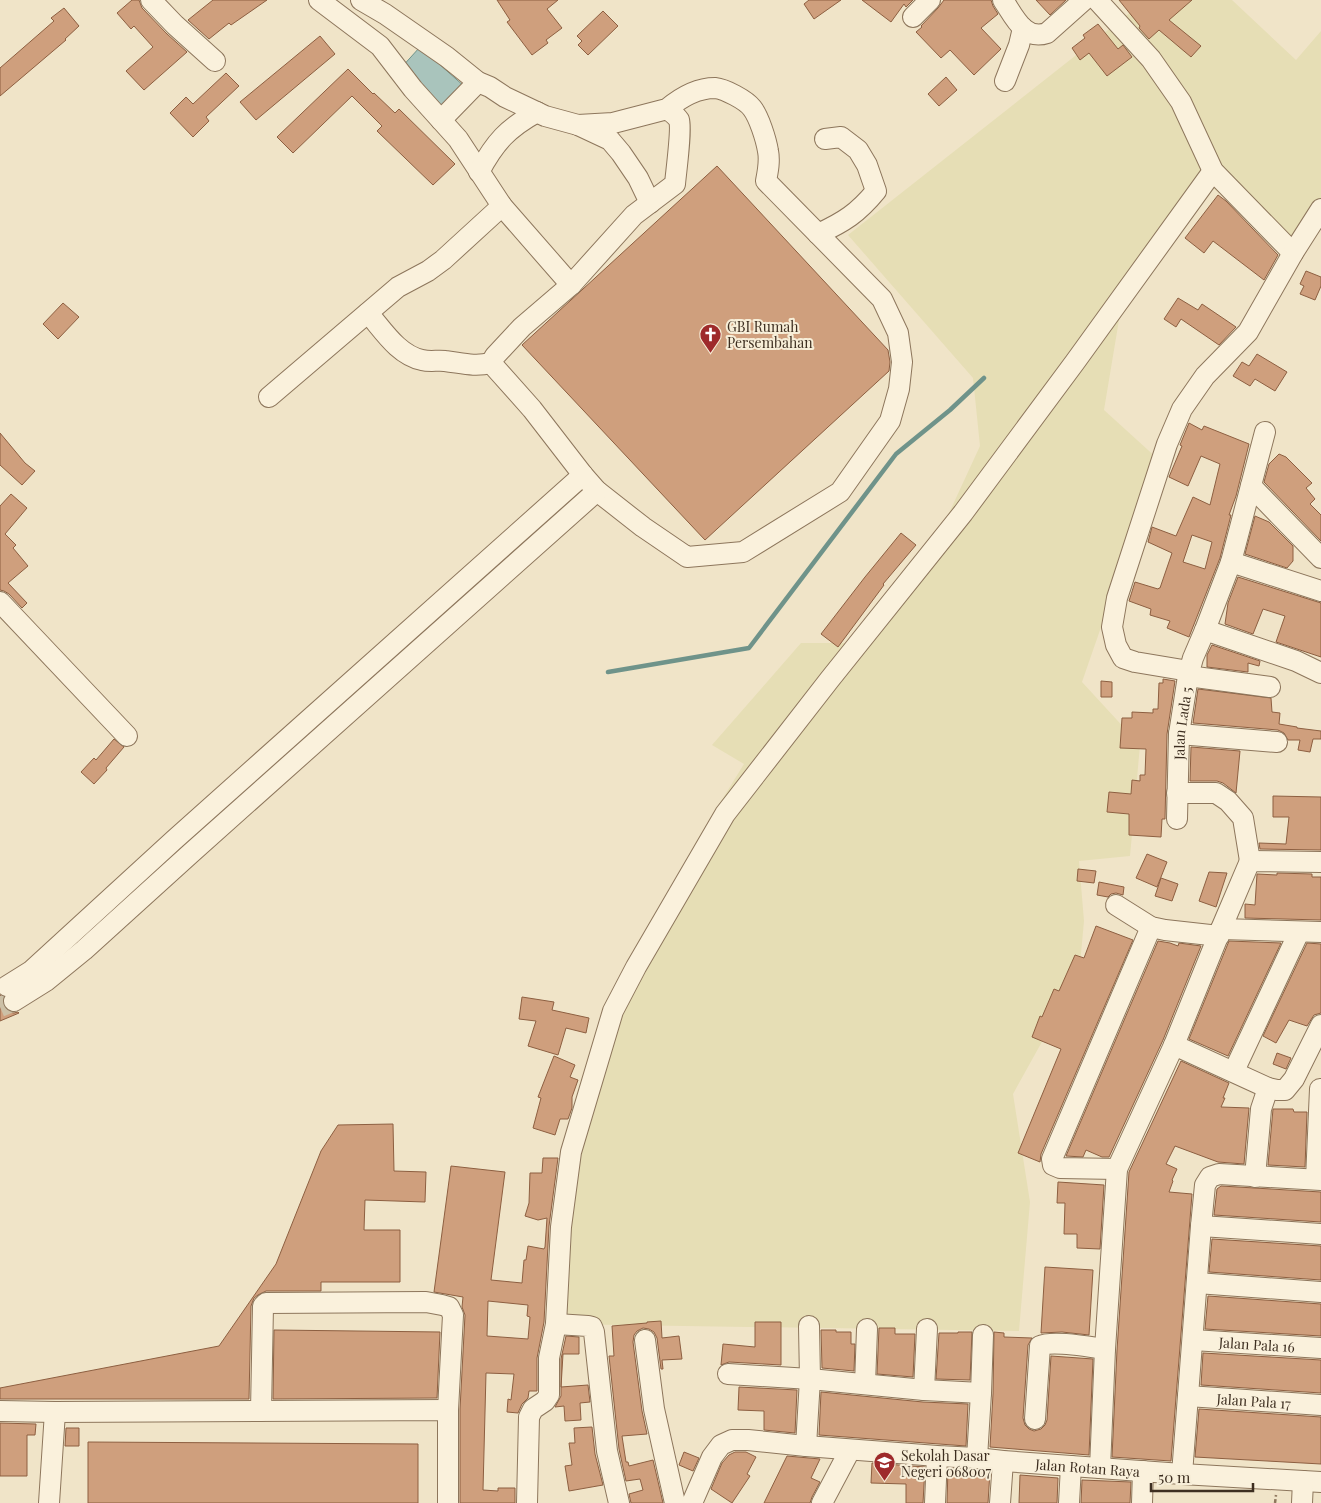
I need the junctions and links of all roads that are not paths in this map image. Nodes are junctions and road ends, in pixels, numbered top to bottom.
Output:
1 (151, 0) edge
2 (319, 0) edge
3 (361, 0) edge
4 (930, 0) edge
5 (1003, 0) edge
6 (1084, 0) edge
7 (1097, 0) edge
8 (378, 11) junction
9 (913, 17) dead end
10 (1023, 28) junction
11 (362, 33) junction
12 (215, 61) dead end
13 (1005, 80) dead end
14 (478, 82) junction
15 (667, 109) junction
16 (538, 112) junction
17 (441, 120) junction
18 (578, 126) junction
19 (825, 139) dead end
20 (1213, 171) junction
21 (479, 172) junction
22 (650, 203) junction
23 (502, 206) junction
24 (1321, 209) edge
25 (818, 234) junction
26 (1293, 253) junction
27 (572, 285) junction
28 (368, 313) junction
29 (491, 363) junction
30 (269, 397) dead end
31 (1265, 432) dead end
32 (583, 475) junction
33 (1251, 486) junction
34 (597, 490) junction
35 (1321, 558) edge
36 (1231, 562) junction
37 (1321, 591) edge
38 (0, 602) edge
39 (1205, 630) junction
40 (1321, 673) edge
41 (1188, 674) junction
42 (1270, 687) dead end
43 (1180, 734) junction
44 (127, 736) dead end
45 (1277, 742) dead end
46 (1177, 793) junction
47 (1177, 819) dead end
48 (174, 840) junction
49 (190, 854) junction
50 (1250, 861) junction
51 (1321, 862) edge
52 (1116, 905) dead end
53 (1151, 927) junction
54 (1220, 932) junction
55 (1299, 932) junction
56 (1321, 932) edge
57 (1321, 1025) edge
58 (1174, 1045) junction
59 (1234, 1072) junction
60 (1268, 1088) junction
61 (1320, 1089) edge
62 (1117, 1170) junction
63 (1256, 1177) junction
64 (1318, 1180) edge
65 (1201, 1226) junction
66 (1321, 1234) edge
67 (1197, 1283) junction
68 (1321, 1292) edge
69 (556, 1324) junction
70 (810, 1326) dead end
71 (867, 1329) dead end
72 (927, 1329) dead end
73 (983, 1334) dead end
74 (645, 1340) dead end
75 (1193, 1340) junction
76 (1105, 1348) junction
77 (1321, 1348) edge
78 (728, 1374) dead end
79 (810, 1378) junction
80 (865, 1384) junction
81 (924, 1390) junction
82 (981, 1393) junction
83 (1188, 1396) junction
84 (1321, 1405) edge
85 (448, 1410) junction
86 (0, 1411) edge
87 (261, 1411) junction
88 (55, 1412) junction
89 (1035, 1419) dead end
90 (806, 1446) junction
91 (850, 1450) junction
92 (937, 1456) junction
93 (977, 1458) junction
94 (1003, 1461) junction
95 (1071, 1466) junction
96 (1100, 1468) junction
97 (1143, 1471) junction
98 (1182, 1474) junction
99 (1312, 1481) edge
100 (49, 1503) edge
101 (448, 1503) edge
102 (527, 1503) edge
103 (619, 1503) edge
104 (675, 1503) edge
105 (692, 1503) edge
106 (822, 1503) edge
107 (935, 1503) edge
108 (1000, 1503) edge
109 (1069, 1503) edge
110 (1142, 1503) edge
111 (1302, 1503) edge

1 - 12 street
2 - 11 street
3 - 8 street
4 - 9 street
5 - 10 street
6 - 10 street
7 - 20 street
8 - 11 street
8 - 14 street
10 - 13 street
11 - 17 street
14 - 16 street
14 - 17 street
15 - 18 street
15 - 22 street
15 - 25 street
16 - 18 street
16 - 21 street
17 - 21 street
18 - 22 street
19 - 25 street
20 - 26 street
20 - 69 street
21 - 23 street
22 - 27 street
23 - 27 street
23 - 28 street
24 - 26 street
25 - 34 street
26 - 41 street
27 - 29 street
28 - 29 street
28 - 30 street
29 - 32 street
31 - 33 street, Jalan Lada 5
32 - 34 street
32 - 48 street
33 - 35 street
33 - 36 street, Jalan Lada 5
34 - 49 street
36 - 37 street
36 - 39 street, Jalan Lada 5
38 - 44 street
39 - 40 street
39 - 41 street, Jalan Lada 5
41 - 42 street
41 - 43 street, Jalan Lada 5
43 - 45 street
43 - 46 street, Jalan Lada 5
46 - 47 street, Jalan Lada 5
46 - 50 street
48 - 49 street
48 - 49 street
50 - 51 street
50 - 54 street
52 - 53 street
53 - 54 street
53 - 62 street
54 - 55 street
54 - 58 street
55 - 56 street
55 - 59 street
57 - 60 street
58 - 59 street
58 - 62 street
59 - 60 street
60 - 63 street
61 - 64 street
62 - 76 street
63 - 64 street
63 - 65 street
65 - 66 street
65 - 67 street
67 - 68 street
67 - 75 street
69 - 102 street
69 - 103 street
70 - 79 street
71 - 80 street
72 - 81 street
73 - 82 street
74 - 104 street
75 - 77 street, Jalan Pala 16
75 - 83 street
76 - 89 street
76 - 96 street
78 - 79 street
79 - 80 street
79 - 90 street
80 - 81 street
81 - 82 street
82 - 93 street
83 - 84 street, Jalan Pala 17
83 - 98 street
85 - 87 street
85 - 87 street
85 - 101 street
86 - 88 street
87 - 88 street
88 - 100 street
90 - 91 street, Jalan Rotan Raya
90 - 105 street, Jalan Rotan Raya
91 - 92 street, Jalan Rotan Raya
91 - 106 street
92 - 93 street, Jalan Rotan Raya
92 - 107 street
93 - 94 street, Jalan Rotan Raya
94 - 95 street, Jalan Rotan Raya
94 - 108 street
95 - 96 street, Jalan Rotan Raya
95 - 109 street
96 - 97 street, Jalan Rotan Raya
97 - 98 street, Jalan Rotan Raya
97 - 110 street
98 - 99 street, Jalan Rotan Raya
99 - 111 street

